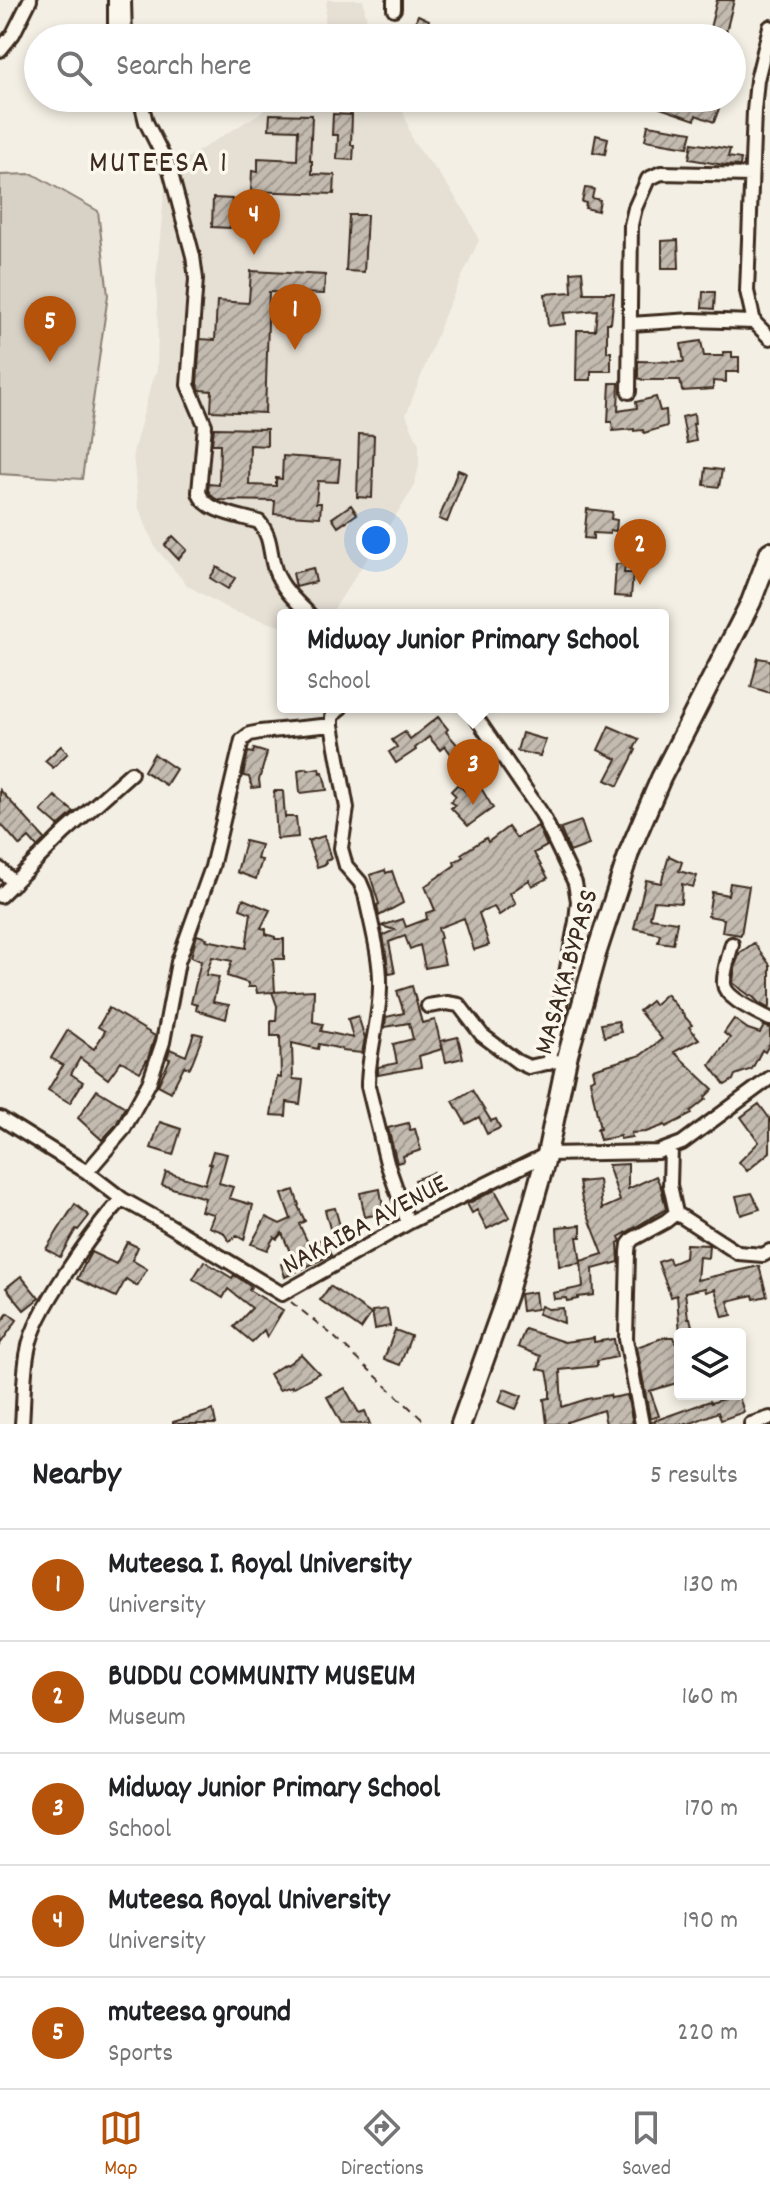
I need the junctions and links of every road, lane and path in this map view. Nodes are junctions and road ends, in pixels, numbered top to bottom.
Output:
1 (30, 0) edge
2 (115, 0) edge
3 (124, 0) edge
4 (115, 24) edge
5 (125, 24) edge
6 (770, 27) edge
7 (0, 50) edge
8 (138, 112) edge
9 (144, 112) edge
10 (146, 122) junction
11 (751, 175) junction
12 (754, 322) junction
13 (630, 324) junction
14 (770, 338) edge
15 (629, 392) dead end
16 (770, 552) edge
17 (304, 609) edge
18 (336, 713) edge
19 (473, 713) edge
20 (332, 725) junction
21 (131, 773) dead end
22 (0, 869) edge
23 (14, 883) junction
24 (0, 896) edge
25 (732, 944) dead end
26 (428, 1006) dead end
27 (770, 1019) edge
28 (558, 1060) junction
29 (770, 1078) edge
30 (0, 1118) edge
31 (671, 1148) junction
32 (547, 1154) junction
33 (87, 1172) junction
34 (122, 1199) junction
35 (676, 1213) junction
36 (408, 1223) junction
37 (770, 1251) edge
38 (282, 1294) junction
39 (770, 1418) edge
40 (22, 1424) edge
41 (427, 1424) edge
42 (461, 1424) edge
43 (642, 1424) edge
44 (751, 1424) edge

1 - 7 street
2 - 4 street
3 - 5 street
6 - 11 street
8 - 10 street
9 - 10 street
10 - 17 street
11 - 12 street
11 - 13 street
12 - 13 street
12 - 14 street
13 - 15 street
16 - 28 highway, MASAKA BYPASS
18 - 20 street
19 - 28 street
20 - 33 street
20 - 36 street
21 - 23 street
22 - 23 street
23 - 24 street
25 - 27 street
26 - 28 street
28 - 32 highway, MASAKA BYPASS
29 - 31 street, NAKAIBA AVENUE
30 - 33 street, NAKAIBA AVENUE
31 - 32 street, NAKAIBA AVENUE
31 - 35 street
32 - 36 street, NAKAIBA AVENUE
32 - 42 highway, MASAKA BYPASS
33 - 34 street, NAKAIBA AVENUE
34 - 38 street, NAKAIBA AVENUE
34 - 40 street
35 - 37 street
35 - 43 street
36 - 38 street, NAKAIBA AVENUE
38 - 41 path
39 - 44 street

